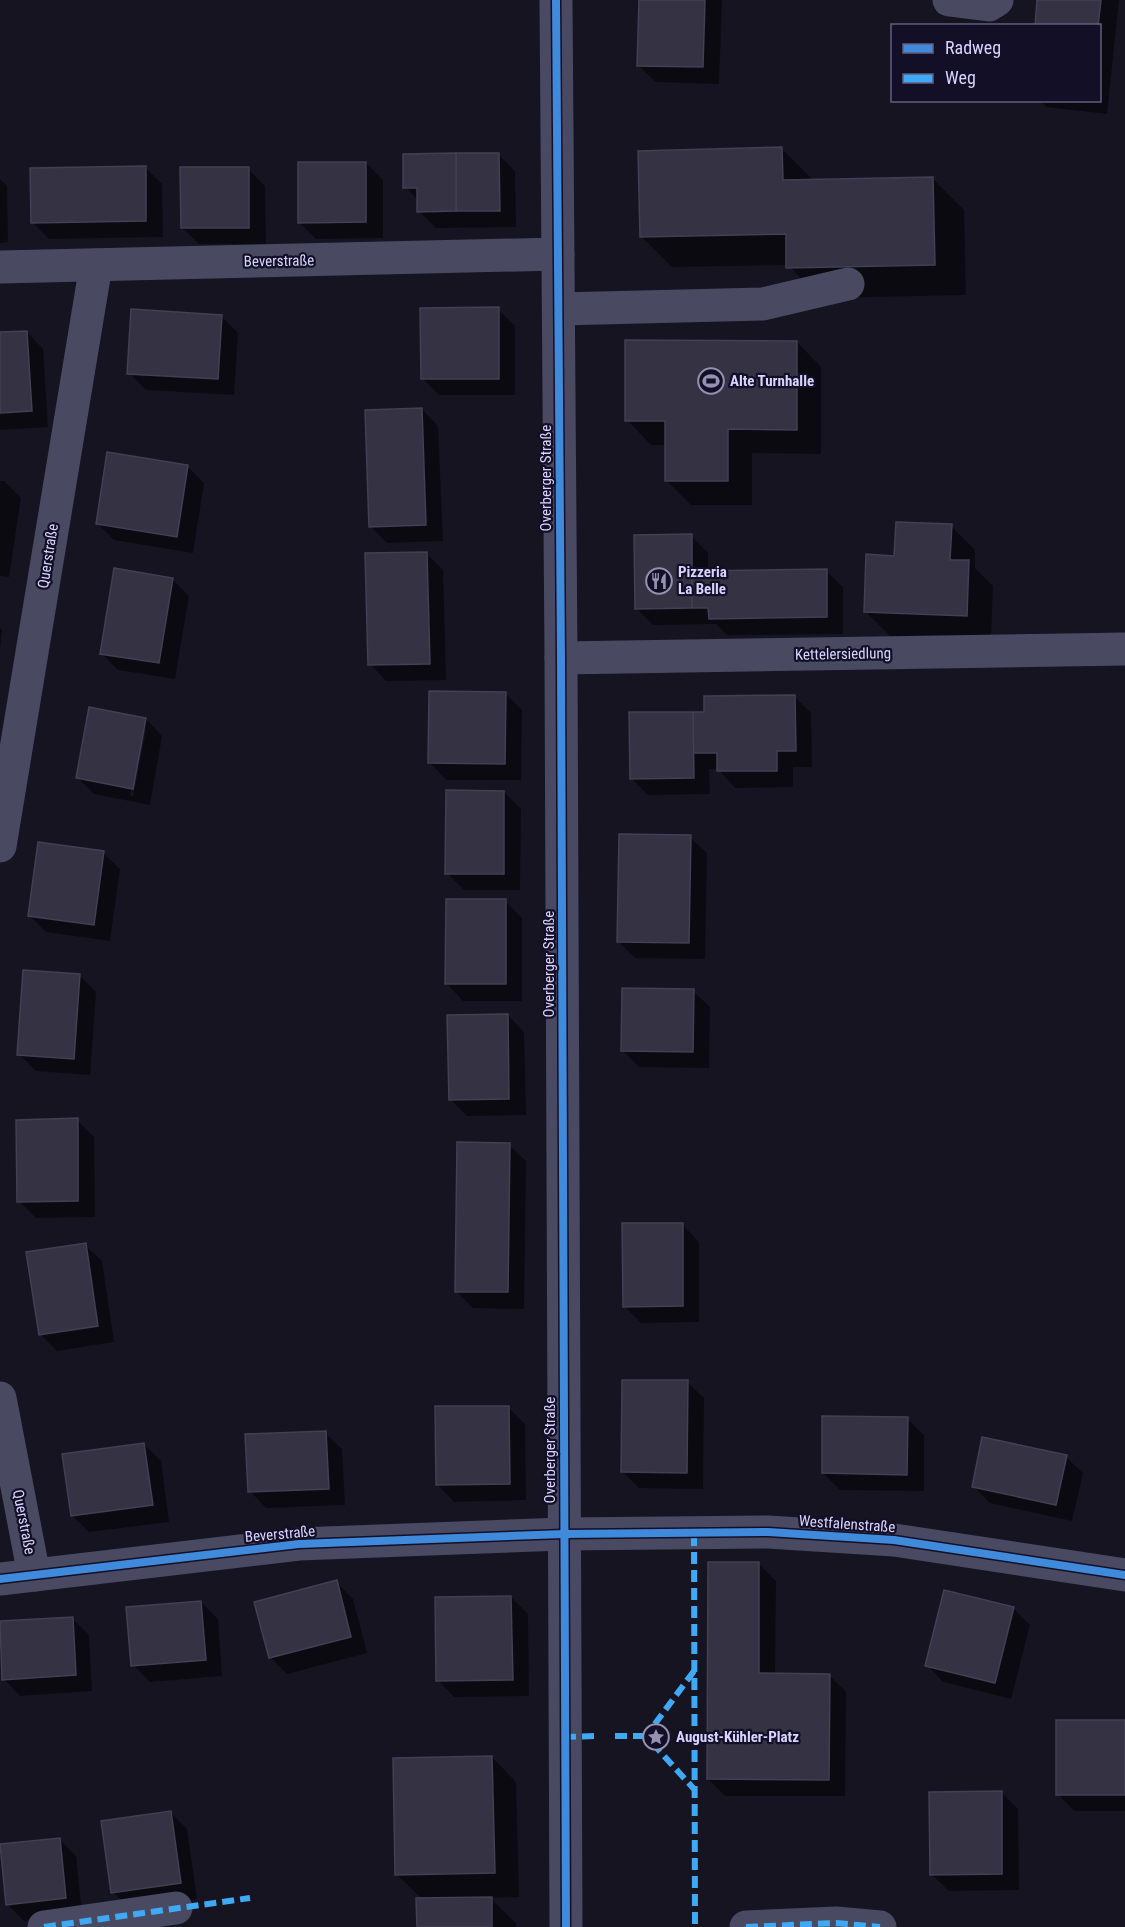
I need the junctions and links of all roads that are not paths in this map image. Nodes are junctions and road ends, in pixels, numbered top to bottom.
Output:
1 (556, 0) edge
2 (949, 0) edge
3 (998, 0) edge
4 (558, 254) junction
5 (96, 265) junction
6 (0, 267) edge
7 (848, 284) dead end
8 (559, 309) junction
9 (1125, 649) edge
10 (561, 658) junction
11 (0, 846) edge
12 (0, 1398) edge
13 (564, 1534) junction
14 (34, 1575) junction
15 (1125, 1575) edge
16 (0, 1579) edge
17 (176, 1908) dead end
18 (44, 1927) edge
19 (566, 1927) edge
20 (746, 1927) edge
21 (880, 1927) edge

1 - 4 street, Overberger Straße
2 - 3 street
4 - 5 street, Beverstraße
4 - 8 street, Overberger Straße
5 - 6 street, Beverstraße
5 - 11 street, Querstraße
7 - 8 street
8 - 10 street, Overberger Straße
9 - 10 street, Kettelersiedlung
10 - 13 street, Overberger Straße
12 - 14 street, Querstraße
13 - 14 street, Beverstraße
13 - 15 street, Westfalenstraße
13 - 19 street, Overberger Straße
14 - 16 street, Beverstraße
17 - 18 street
20 - 21 street

